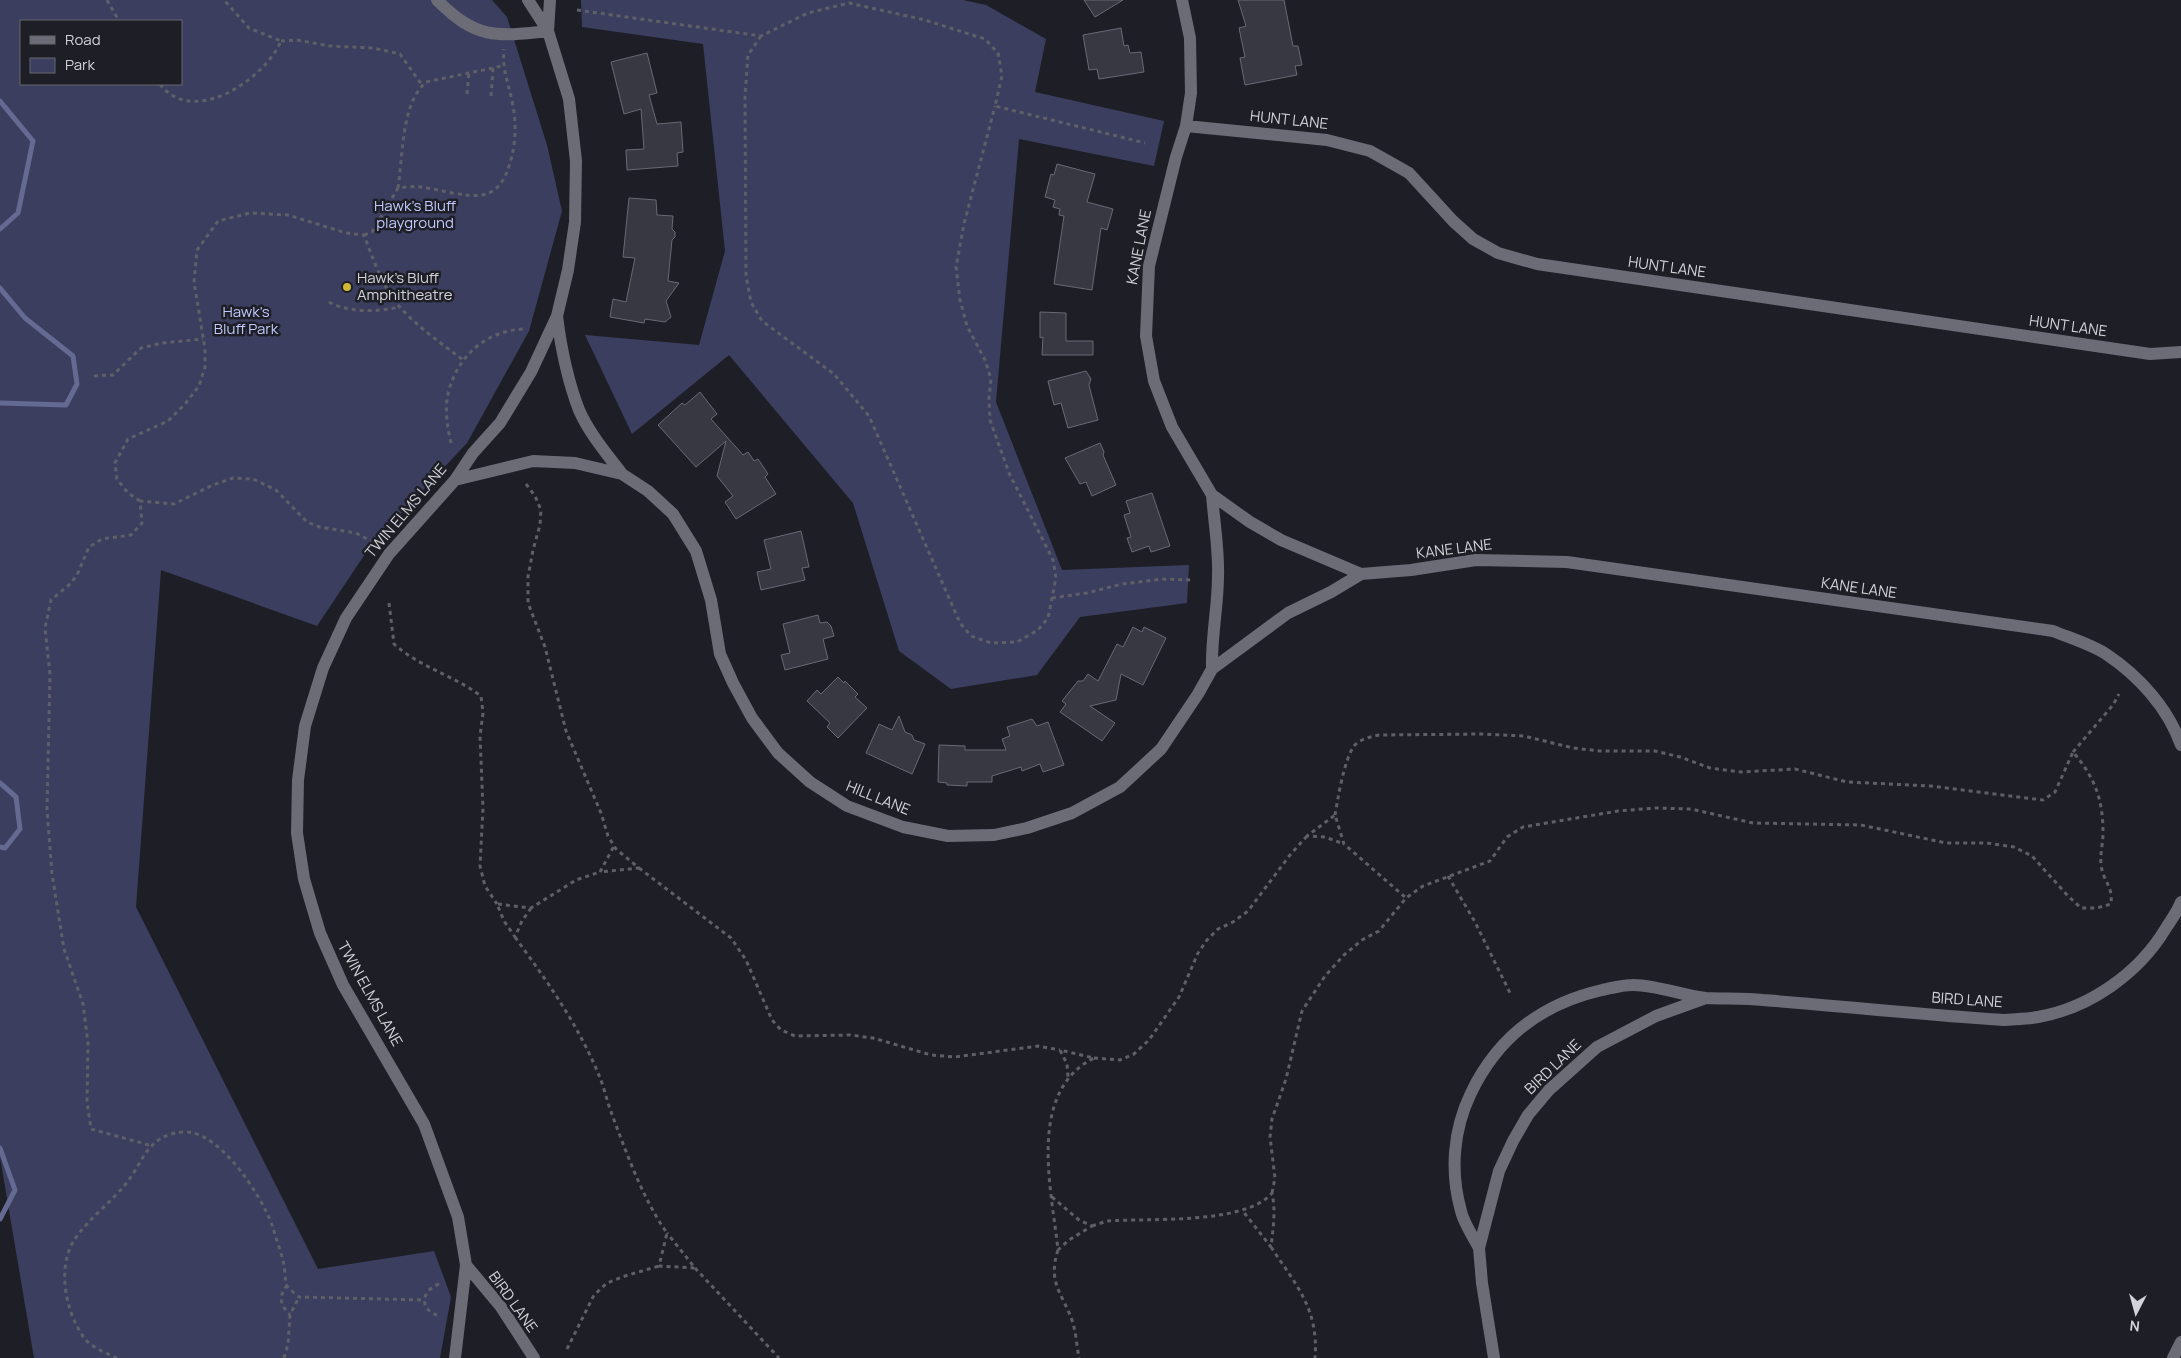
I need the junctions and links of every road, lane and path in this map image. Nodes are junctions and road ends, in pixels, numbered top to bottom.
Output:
1 (107, 0) edge
2 (224, 0) edge
3 (437, 0) edge
4 (528, 0) edge
5 (550, 0) edge
6 (1182, 0) edge
7 (577, 10) dead end
8 (118, 20) edge
9 (548, 31) junction
10 (505, 34) junction
11 (761, 36) junction
12 (281, 41) junction
13 (502, 66) junction
14 (493, 68) junction
15 (469, 73) junction
16 (161, 85) edge
17 (422, 86) junction
18 (467, 94) dead end
19 (491, 96) dead end
20 (995, 106) junction
21 (1186, 126) junction
22 (1146, 143) dead end
23 (398, 188) junction
24 (364, 236) junction
25 (328, 302) dead end
26 (400, 307) junction
27 (557, 316) junction
28 (525, 329) dead end
29 (203, 339) junction
30 (2181, 352) edge
31 (463, 360) junction
32 (94, 376) dead end
33 (451, 443) dead end
34 (622, 474) junction
35 (455, 480) junction
36 (526, 484) dead end
37 (1212, 495) junction
38 (140, 501) junction
39 (371, 541) dead end
40 (1361, 574) junction
41 (1193, 580) dead end
42 (1052, 598) junction
43 (389, 603) dead end
44 (1212, 669) junction
45 (2119, 694) dead end
46 (2181, 745) edge
47 (2073, 752) junction
48 (1336, 815) junction
49 (1307, 836) junction
50 (1344, 844) junction
51 (614, 846) junction
52 (639, 868) junction
53 (600, 872) junction
54 (1448, 876) junction
55 (1406, 898) junction
56 (2181, 902) edge
57 (497, 904) junction
58 (531, 908) junction
59 (515, 937) junction
60 (1511, 995) dead end
61 (1704, 998) junction
62 (1060, 1050) junction
63 (1094, 1058) junction
64 (1068, 1077) junction
65 (149, 1145) junction
66 (1272, 1194) junction
67 (1052, 1197) junction
68 (1242, 1210) junction
69 (1092, 1226) junction
70 (667, 1233) junction
71 (1271, 1247) junction
72 (1479, 1248) junction
73 (1058, 1250) junction
74 (466, 1265) junction
75 (659, 1266) junction
76 (695, 1268) junction
77 (440, 1284) dead end
78 (287, 1285) junction
79 (299, 1297) junction
80 (424, 1300) junction
81 (290, 1316) junction
82 (440, 1316) dead end
83 (2181, 1342) edge
84 (567, 1349) dead end
85 (117, 1358) edge
86 (284, 1358) edge
87 (456, 1358) edge
88 (534, 1358) edge
89 (779, 1358) edge
90 (1079, 1358) edge
91 (1315, 1358) edge
92 (1494, 1358) edge
93 (2173, 1358) edge

1 - 8 path
2 - 12 path
3 - 10 street
4 - 9 street, TWIN ELMS LANE
5 - 9 street
6 - 21 street, KANE LANE
7 - 11 path
9 - 10 street
9 - 27 street, TWIN ELMS LANE
10 - 13 path
11 - 20 path
11 - 42 path
12 - 16 path
12 - 17 path
13 - 14 path
13 - 23 path
14 - 15 path
14 - 19 path
15 - 17 path
15 - 18 path
17 - 23 path
20 - 22 path
20 - 42 path
21 - 30 street, HUNT LANE
21 - 37 street, KANE LANE
23 - 24 path
24 - 26 path
24 - 29 path
25 - 26 path
26 - 31 path
27 - 34 street
27 - 35 street, TWIN ELMS LANE
28 - 31 path
29 - 32 path
29 - 38 path
31 - 33 path
34 - 35 street
34 - 44 street, HILL LANE
35 - 74 street, TWIN ELMS LANE
36 - 51 path
37 - 40 street, KANE LANE
37 - 44 street
38 - 39 path
38 - 65 path
40 - 44 street
40 - 46 street, KANE LANE
41 - 42 path
43 - 57 path
45 - 47 path
47 - 48 path
47 - 54 path
48 - 49 path
48 - 50 path
49 - 50 path
49 - 63 path
50 - 55 path
51 - 52 path
51 - 53 path
52 - 53 path
52 - 62 path
53 - 58 path
54 - 55 path
54 - 60 path
55 - 66 path
56 - 61 street, BIRD LANE
57 - 58 path
57 - 59 path
58 - 59 path
59 - 70 path
61 - 72 street, BIRD LANE
61 - 72 street, BIRD LANE
62 - 63 path
62 - 64 path
63 - 64 path
64 - 67 path
65 - 78 path
65 - 85 path
66 - 68 path
66 - 71 path
67 - 69 path
67 - 73 path
68 - 69 path
68 - 71 path
69 - 73 path
70 - 75 path
70 - 76 path
71 - 91 path
72 - 92 street, BIRD LANE
73 - 90 path
74 - 87 street, TWIN ELMS LANE
74 - 88 street, BIRD LANE
75 - 76 path
75 - 84 path
76 - 89 path
77 - 80 path
78 - 79 path
78 - 81 path
79 - 80 path
79 - 81 path
80 - 82 path
81 - 86 path
83 - 93 street

